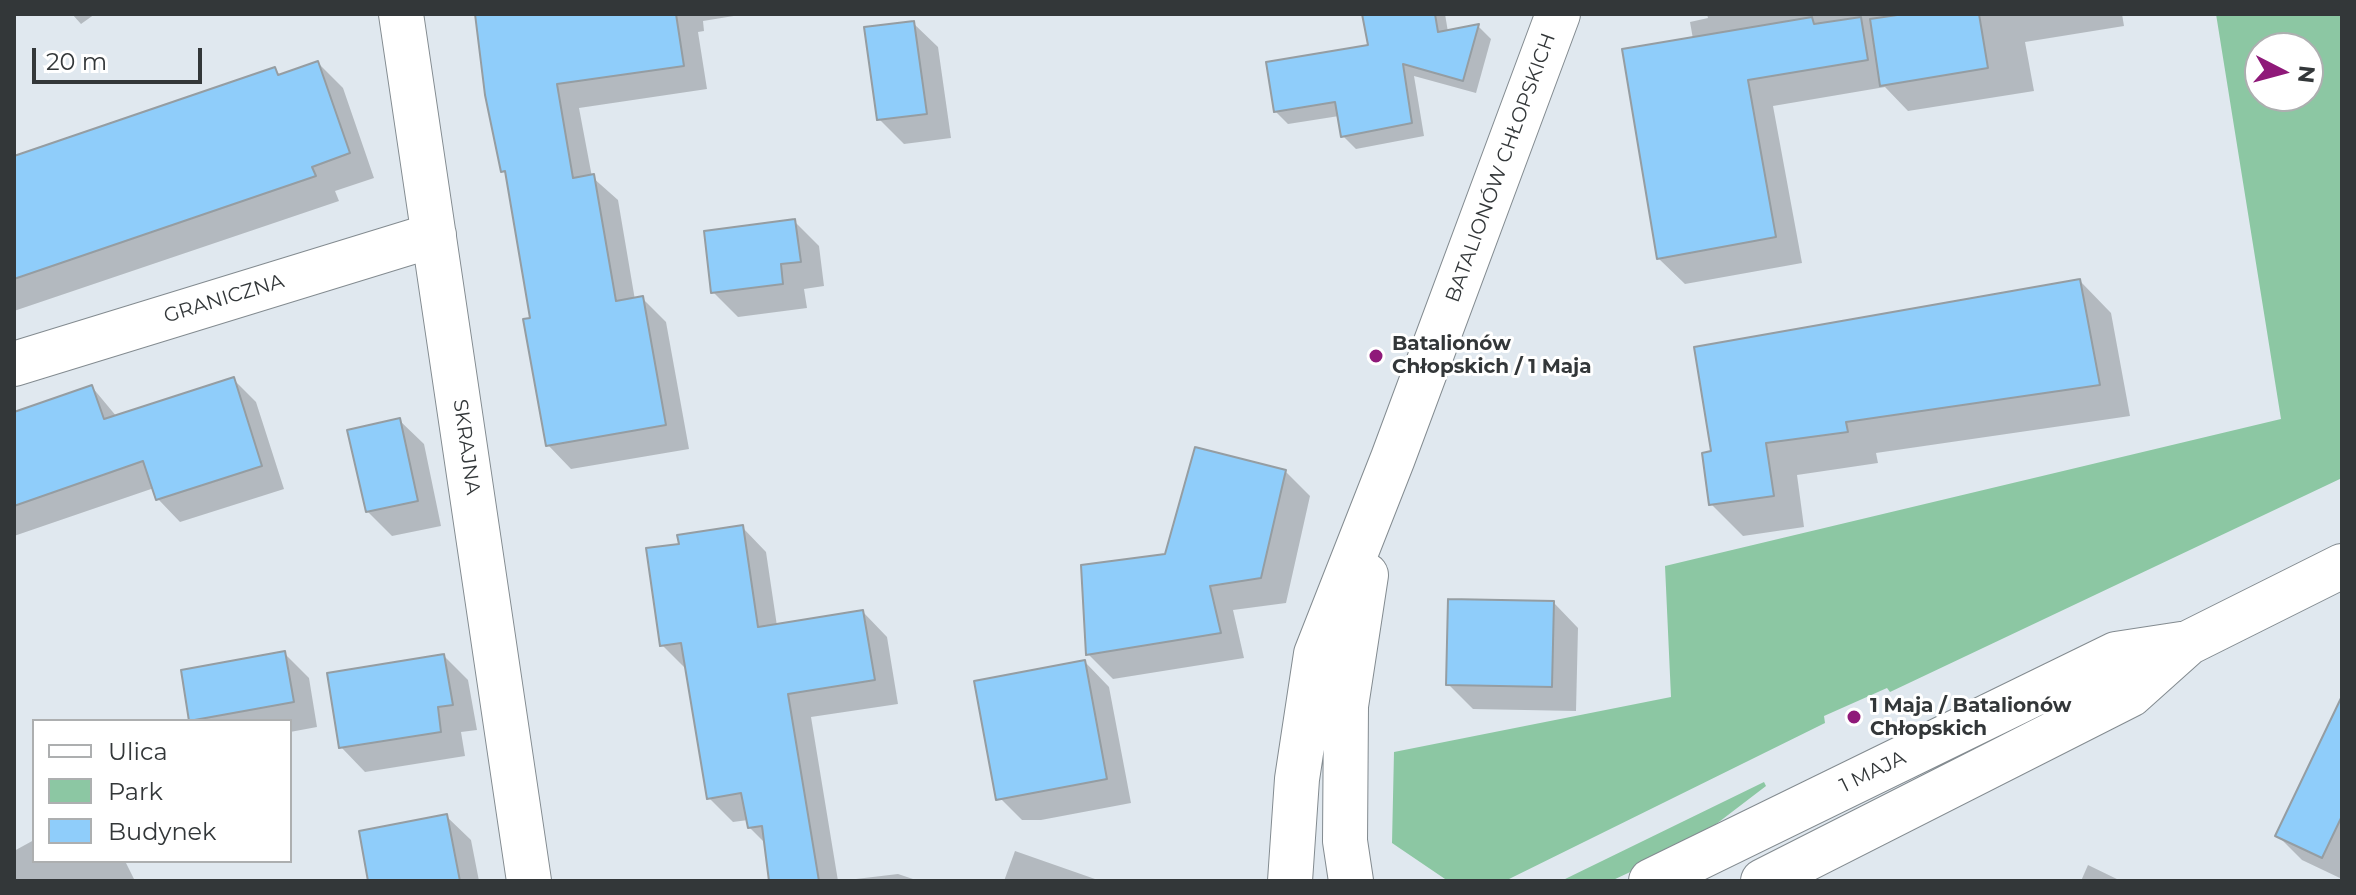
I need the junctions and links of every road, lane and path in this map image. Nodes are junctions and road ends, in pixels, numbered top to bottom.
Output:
1 (401, 14) edge
2 (1558, 14) edge
3 (434, 235) junction
4 (14, 364) edge
5 (1377, 501) junction
6 (2342, 566) edge
7 (2188, 643) junction
8 (529, 881) edge
9 (1290, 881) edge
10 (1351, 881) edge
11 (1651, 881) edge
12 (1763, 881) edge

1 - 3 street, SKRAJNA
2 - 5 street, BATALIONÓW CHŁOPSKICH
3 - 4 street, GRANICZNA
3 - 8 street, SKRAJNA
5 - 9 street, BATALIONÓW CHŁOPSKICH
5 - 10 street, BATALIONÓW CHŁOPSKICH
6 - 7 street, 1 MAJA
7 - 11 street, 1 MAJA
7 - 12 street, 1 MAJA

